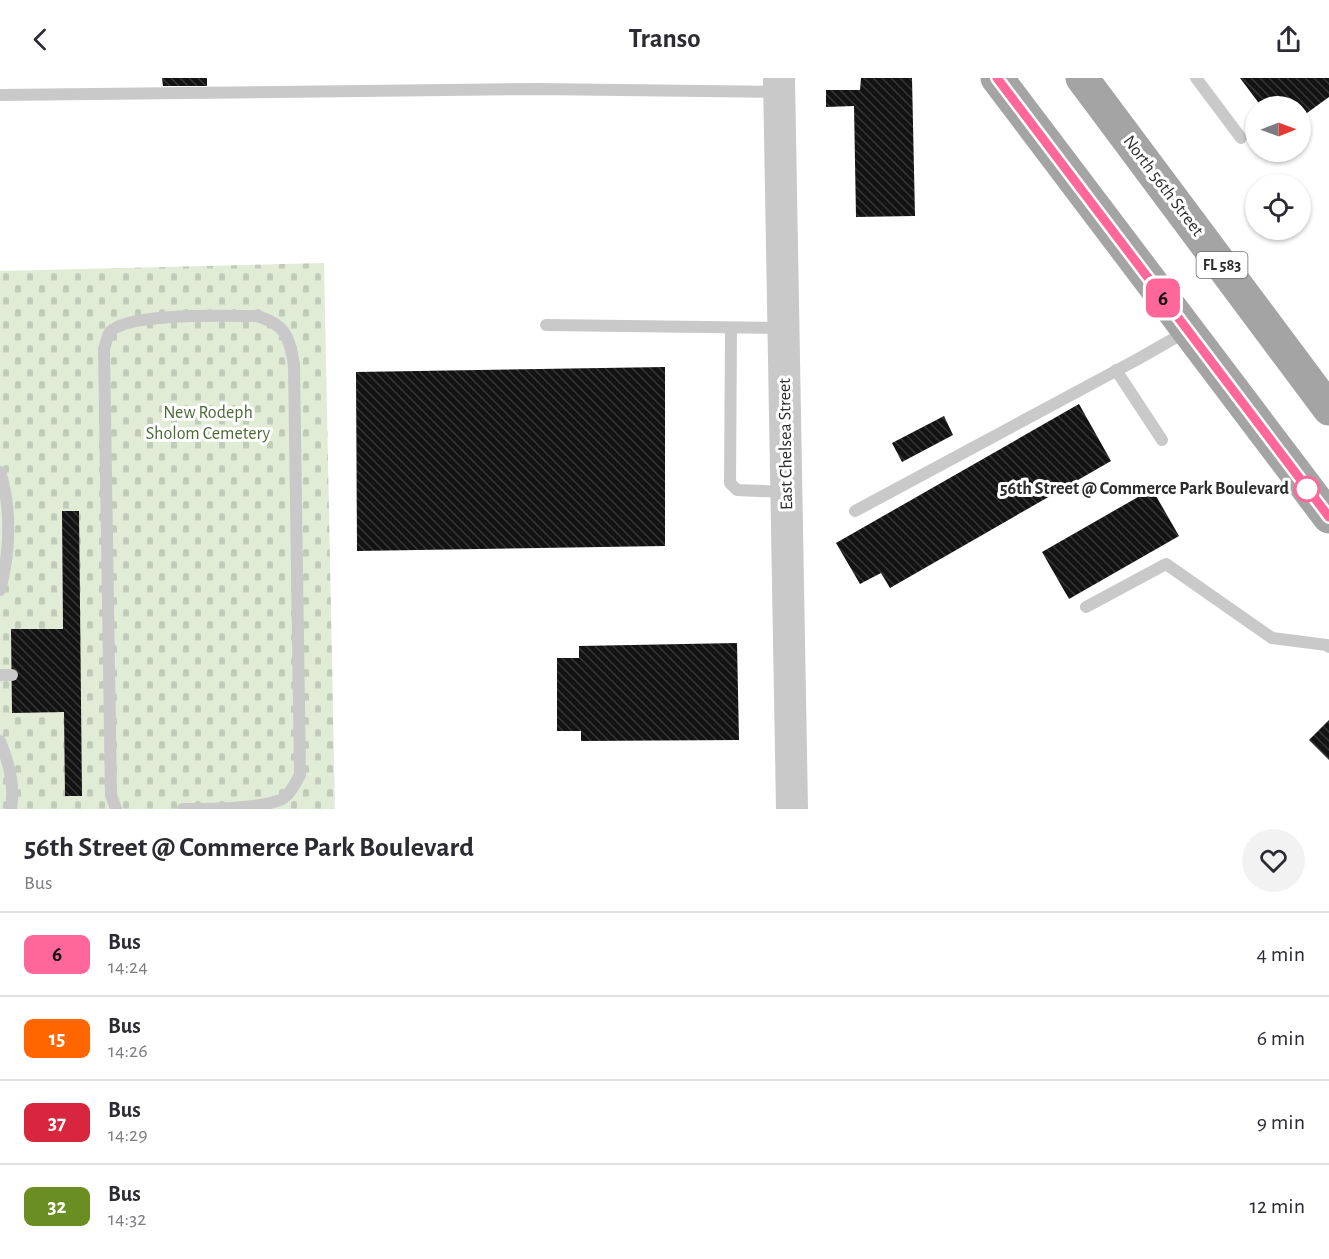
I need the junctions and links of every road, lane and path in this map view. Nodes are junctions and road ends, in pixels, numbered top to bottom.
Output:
1 (362, 78) edge
2 (997, 78) edge
3 (1082, 78) edge
4 (1196, 78) edge
5 (538, 83) edge
6 (779, 85) edge
7 (362, 91) junction
8 (0, 95) edge
9 (1241, 138) dead end
10 (546, 325) dead end
11 (731, 328) junction
12 (783, 328) junction
13 (1188, 330) junction
14 (1116, 370) junction
15 (1329, 409) edge
16 (1162, 440) dead end
17 (0, 472) edge
18 (786, 492) junction
19 (855, 511) dead end
20 (1329, 518) edge
21 (0, 590) edge
22 (1086, 607) dead end
23 (1328, 644) edge
24 (0, 741) edge
25 (10, 809) edge
26 (116, 809) edge
27 (183, 809) edge
28 (792, 809) edge

1 - 7 lane
2 - 13 main road
3 - 15 main road, North 56th Street / FL 583
4 - 9 lane
5 - 6 lane
5 - 7 lane
6 - 12 street, East Chelsea Street
7 - 8 lane
10 - 11 lane
11 - 12 lane
11 - 18 lane
12 - 18 street, East Chelsea Street
13 - 14 lane
13 - 20 main road
14 - 16 lane
14 - 19 lane
17 - 21 lane
18 - 28 street, East Chelsea Street
22 - 23 lane
24 - 25 lane
26 - 27 lane

